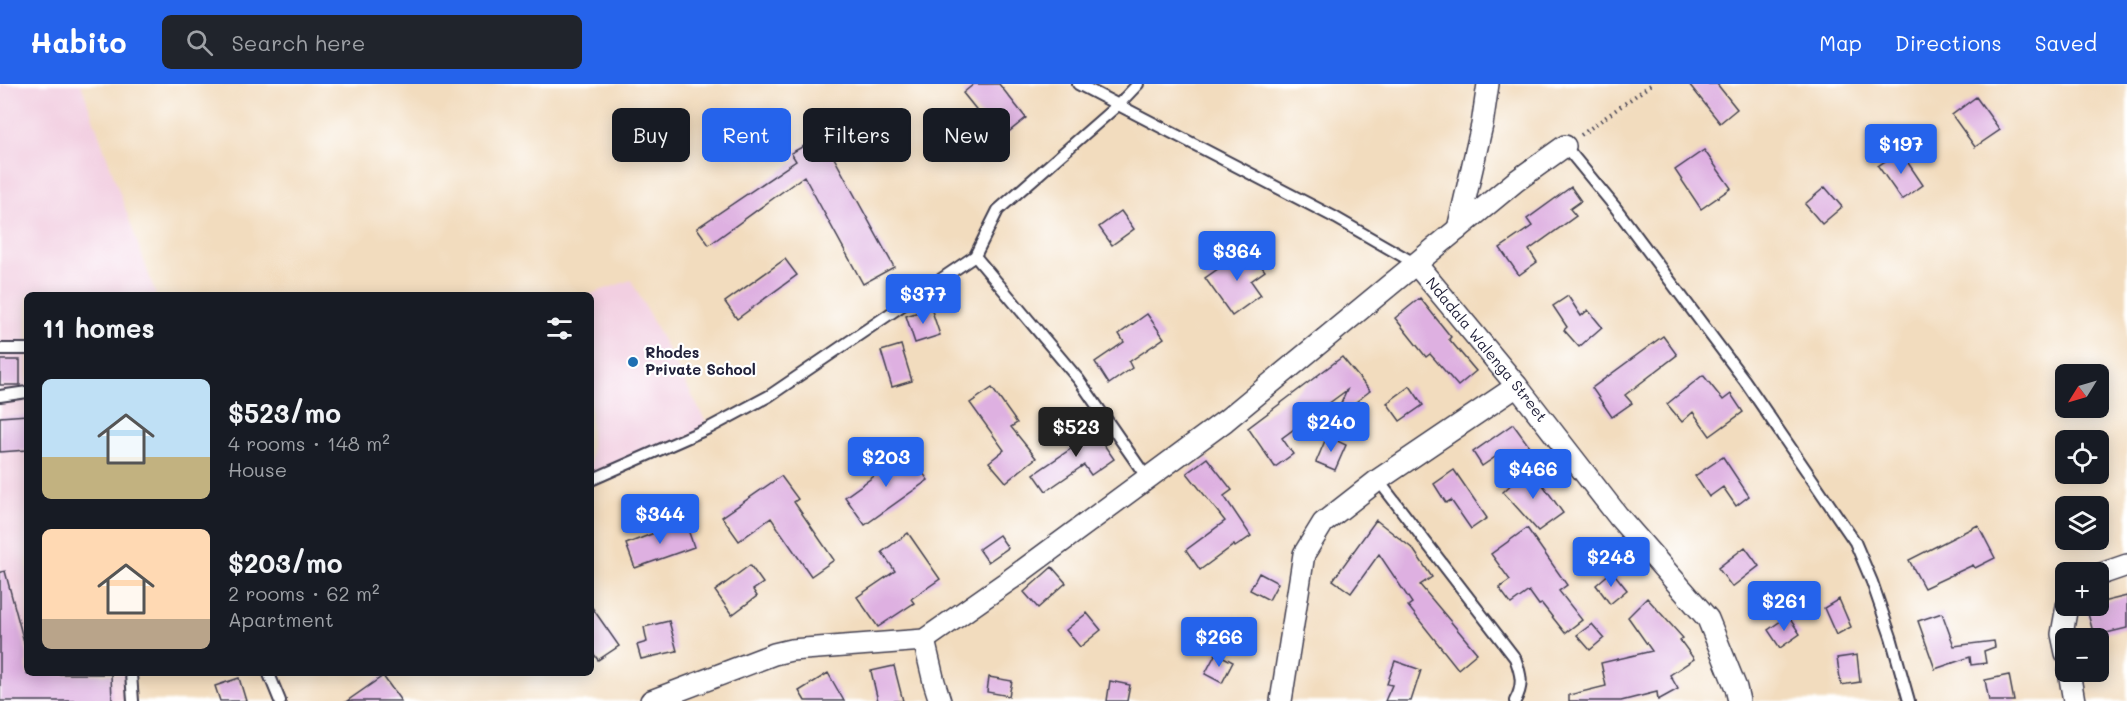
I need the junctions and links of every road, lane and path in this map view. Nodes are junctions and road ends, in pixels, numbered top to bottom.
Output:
1 (1078, 84) edge
2 (1138, 84) edge
3 (1488, 84) edge
4 (1652, 84) edge
5 (1119, 104) junction
6 (1565, 146) junction
7 (1458, 229) junction
8 (975, 256) junction
9 (1416, 264) junction
10 (0, 349) edge
11 (24, 349) edge
12 (1516, 386) junction
13 (24, 392) edge
14 (0, 396) edge
15 (1147, 478) junction
16 (594, 479) edge
17 (1378, 480) junction
18 (2127, 565) edge
19 (2109, 571) edge
20 (924, 640) junction
21 (131, 676) edge
22 (270, 676) edge
23 (2071, 682) edge
24 (133, 701) edge
25 (279, 701) edge
26 (651, 701) edge
27 (940, 701) edge
28 (1281, 701) edge
29 (1515, 701) edge
30 (1738, 701) edge
31 (1908, 701) edge
32 (2074, 701) edge

1 - 5 lane
2 - 5 lane
3 - 7 street
4 - 6 path
5 - 8 lane
5 - 9 lane
6 - 7 street
6 - 31 lane
7 - 9 street
8 - 15 lane
8 - 16 lane
9 - 12 street, Ndadala Walenga Street
9 - 15 street
10 - 11 lane
12 - 17 street
12 - 30 street, Ndadala Walenga Street
13 - 14 lane
15 - 20 street
17 - 28 street
17 - 29 lane
18 - 19 street
20 - 26 street
20 - 27 street
21 - 24 lane
22 - 25 lane
23 - 32 street

